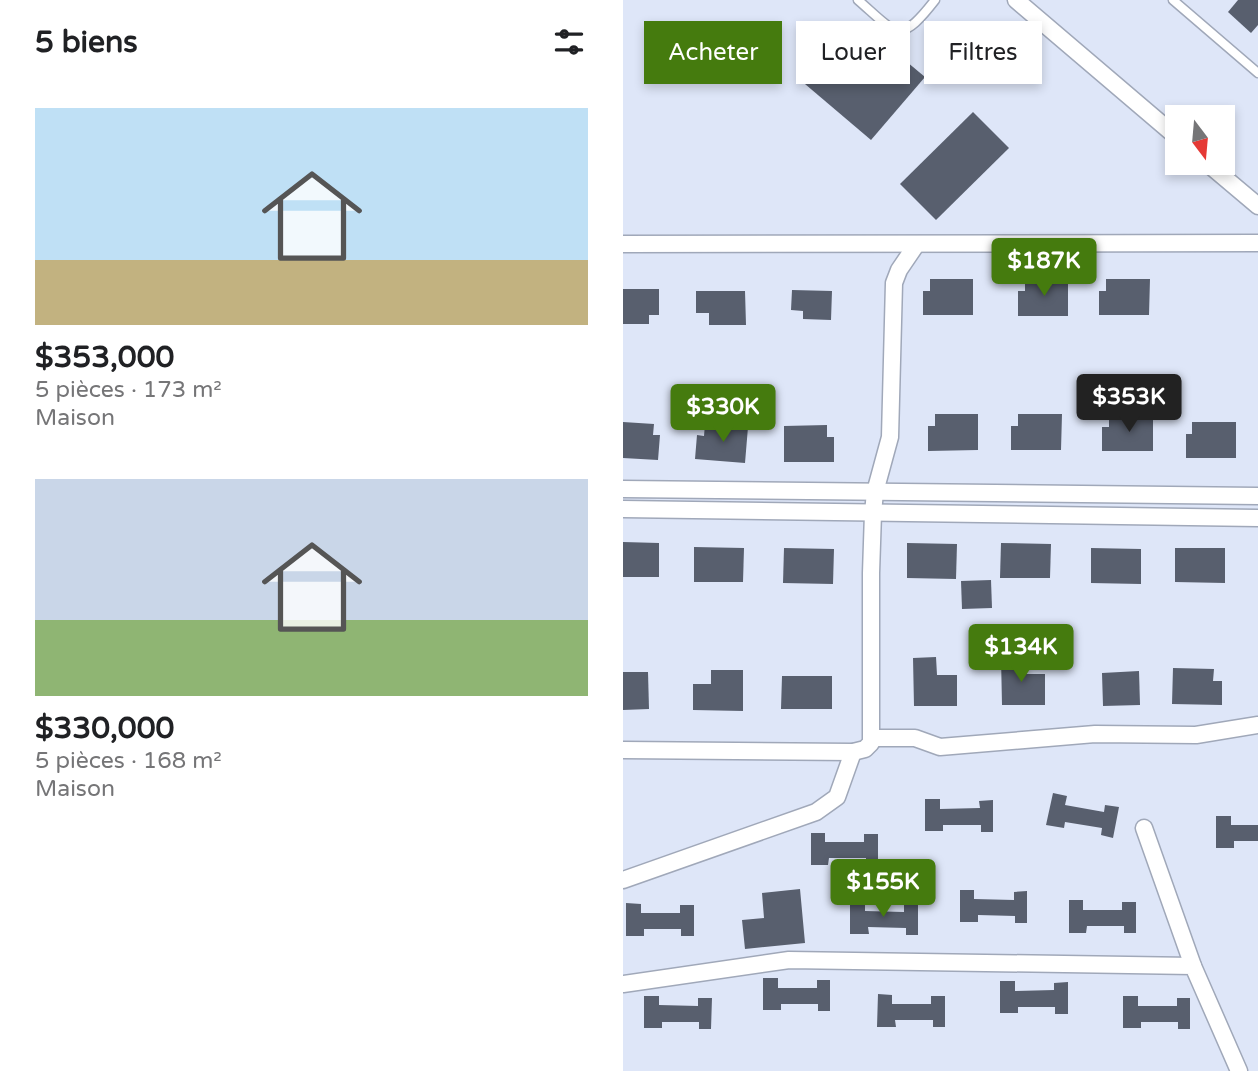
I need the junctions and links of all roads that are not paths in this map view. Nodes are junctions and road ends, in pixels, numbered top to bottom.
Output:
1 (858, 0) edge
2 (935, 0) edge
3 (1016, 0) edge
4 (1173, 0) edge
5 (1258, 73) edge
6 (1165, 127) edge
7 (1221, 175) edge
8 (1258, 206) edge
9 (1258, 243) edge
10 (623, 244) edge
11 (915, 244) junction
12 (623, 489) edge
13 (875, 492) junction
14 (1258, 496) edge
15 (623, 509) edge
16 (873, 513) junction
17 (1258, 518) edge
18 (1258, 725) edge
19 (873, 738) junction
20 (623, 750) edge
21 (853, 752) junction
22 (1144, 828) dead end
23 (623, 880) edge
24 (1193, 965) junction
25 (623, 984) edge
26 (1239, 1071) edge

1 - 2 lane
3 - 6 street
4 - 5 lane
7 - 8 street
9 - 11 street
10 - 11 street
11 - 13 street
12 - 13 street
13 - 14 street
13 - 16 street
15 - 16 street
16 - 17 street
16 - 19 street
18 - 19 street
19 - 21 street
20 - 21 street
21 - 23 street
22 - 24 street
24 - 25 street
24 - 26 street

